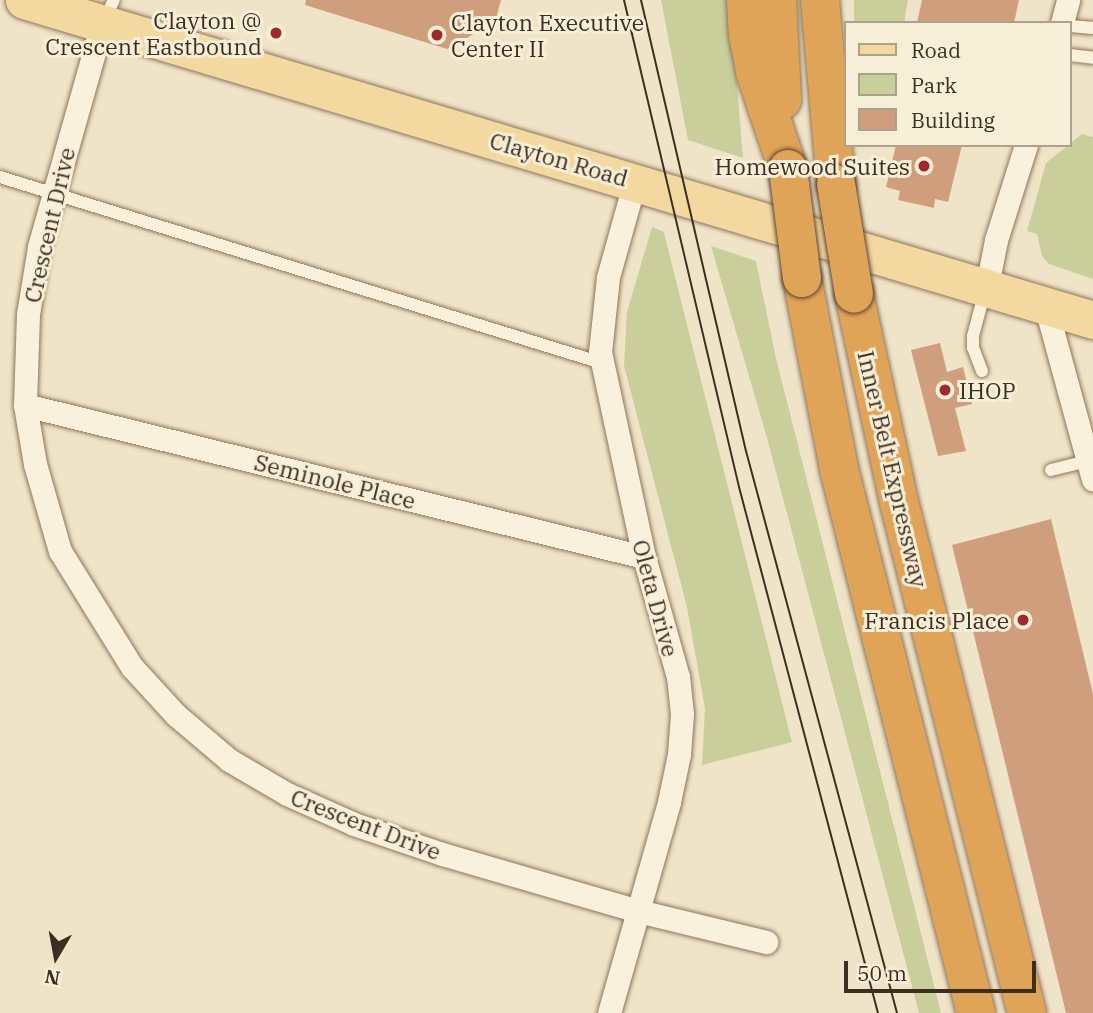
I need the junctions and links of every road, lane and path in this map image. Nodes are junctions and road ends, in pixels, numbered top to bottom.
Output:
1 (24, 0) edge
2 (746, 0) edge
3 (777, 0) edge
4 (820, 0) edge
5 (1068, 0) edge
6 (108, 12) edge
7 (1063, 21) edge
8 (1072, 26) edge
9 (1093, 28) edge
10 (1072, 55) edge
11 (1093, 58) edge
12 (1020, 151) edge
13 (788, 169) junction
14 (0, 177) edge
15 (635, 181) junction
16 (54, 193) junction
17 (987, 286) junction
18 (1045, 304) junction
19 (1093, 320) edge
20 (602, 363) junction
21 (982, 371) dead end
22 (26, 405) junction
23 (1051, 470) dead end
24 (1091, 470) edge
25 (644, 557) junction
26 (638, 911) junction
27 (766, 942) dead end
28 (609, 1013) edge
29 (976, 1013) edge
30 (1027, 1013) edge

1 - 6 main road, Clayton Road
2 - 13 highway
3 - 13 highway
4 - 30 highway, Inner Belt Expressway, bridge
5 - 7 street
6 - 15 main road, Clayton Road
6 - 16 street, Crescent Drive
8 - 9 lane
10 - 11 lane
12 - 17 street
13 - 29 highway, bridge
14 - 16 lane
15 - 17 main road, Clayton Road
15 - 20 street, Oleta Drive
16 - 20 lane
16 - 22 street, Crescent Drive
17 - 18 main road, Clayton Road
17 - 21 lane
18 - 19 main road, Clayton Road
18 - 24 street
20 - 25 street, Oleta Drive
22 - 25 street, Seminole Place
22 - 26 street, Crescent Drive
23 - 24 lane
25 - 26 street, Oleta Drive
26 - 27 street, Crescent Drive
26 - 28 street, Oleta Drive

